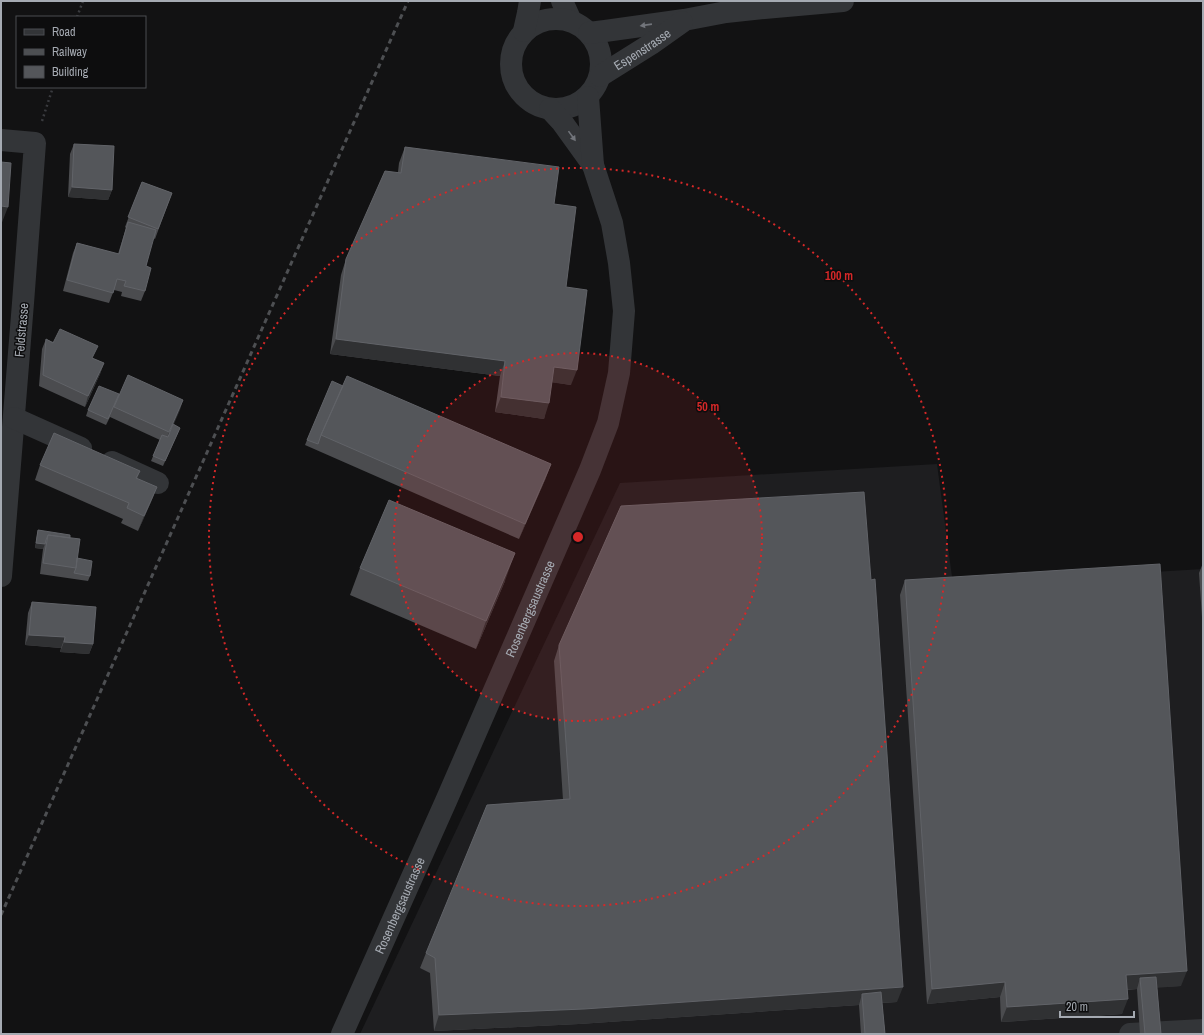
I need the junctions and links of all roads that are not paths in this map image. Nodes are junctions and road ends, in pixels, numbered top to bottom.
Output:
1 (530, 1) edge
2 (562, 1) edge
3 (843, 1) edge
4 (684, 20) junction
5 (580, 27) junction
6 (524, 31) junction
7 (600, 76) junction
8 (588, 97) junction
9 (550, 109) junction
10 (1, 140) edge
11 (592, 165) junction
12 (14, 418) junction
13 (158, 483) dead end
14 (1, 576) edge
15 (1203, 1030) edge
16 (342, 1034) edge
17 (1130, 1034) edge

1 - 6 street
2 - 5 street
3 - 4 street, Espenstrasse
4 -> 5 street, Espenstrasse
4 - 7 street, Espenstrasse
5 - 6 street
5 - 7 street
6 - 9 street
7 - 8 street
8 - 9 street
8 - 11 street, Rosenbergsaustrasse
9 -> 11 street, Rosenbergsaustrasse
10 - 12 street, Feldstrasse
11 - 16 street, Rosenbergsaustrasse
12 - 13 street
12 - 14 street, Feldstrasse
15 - 17 street

